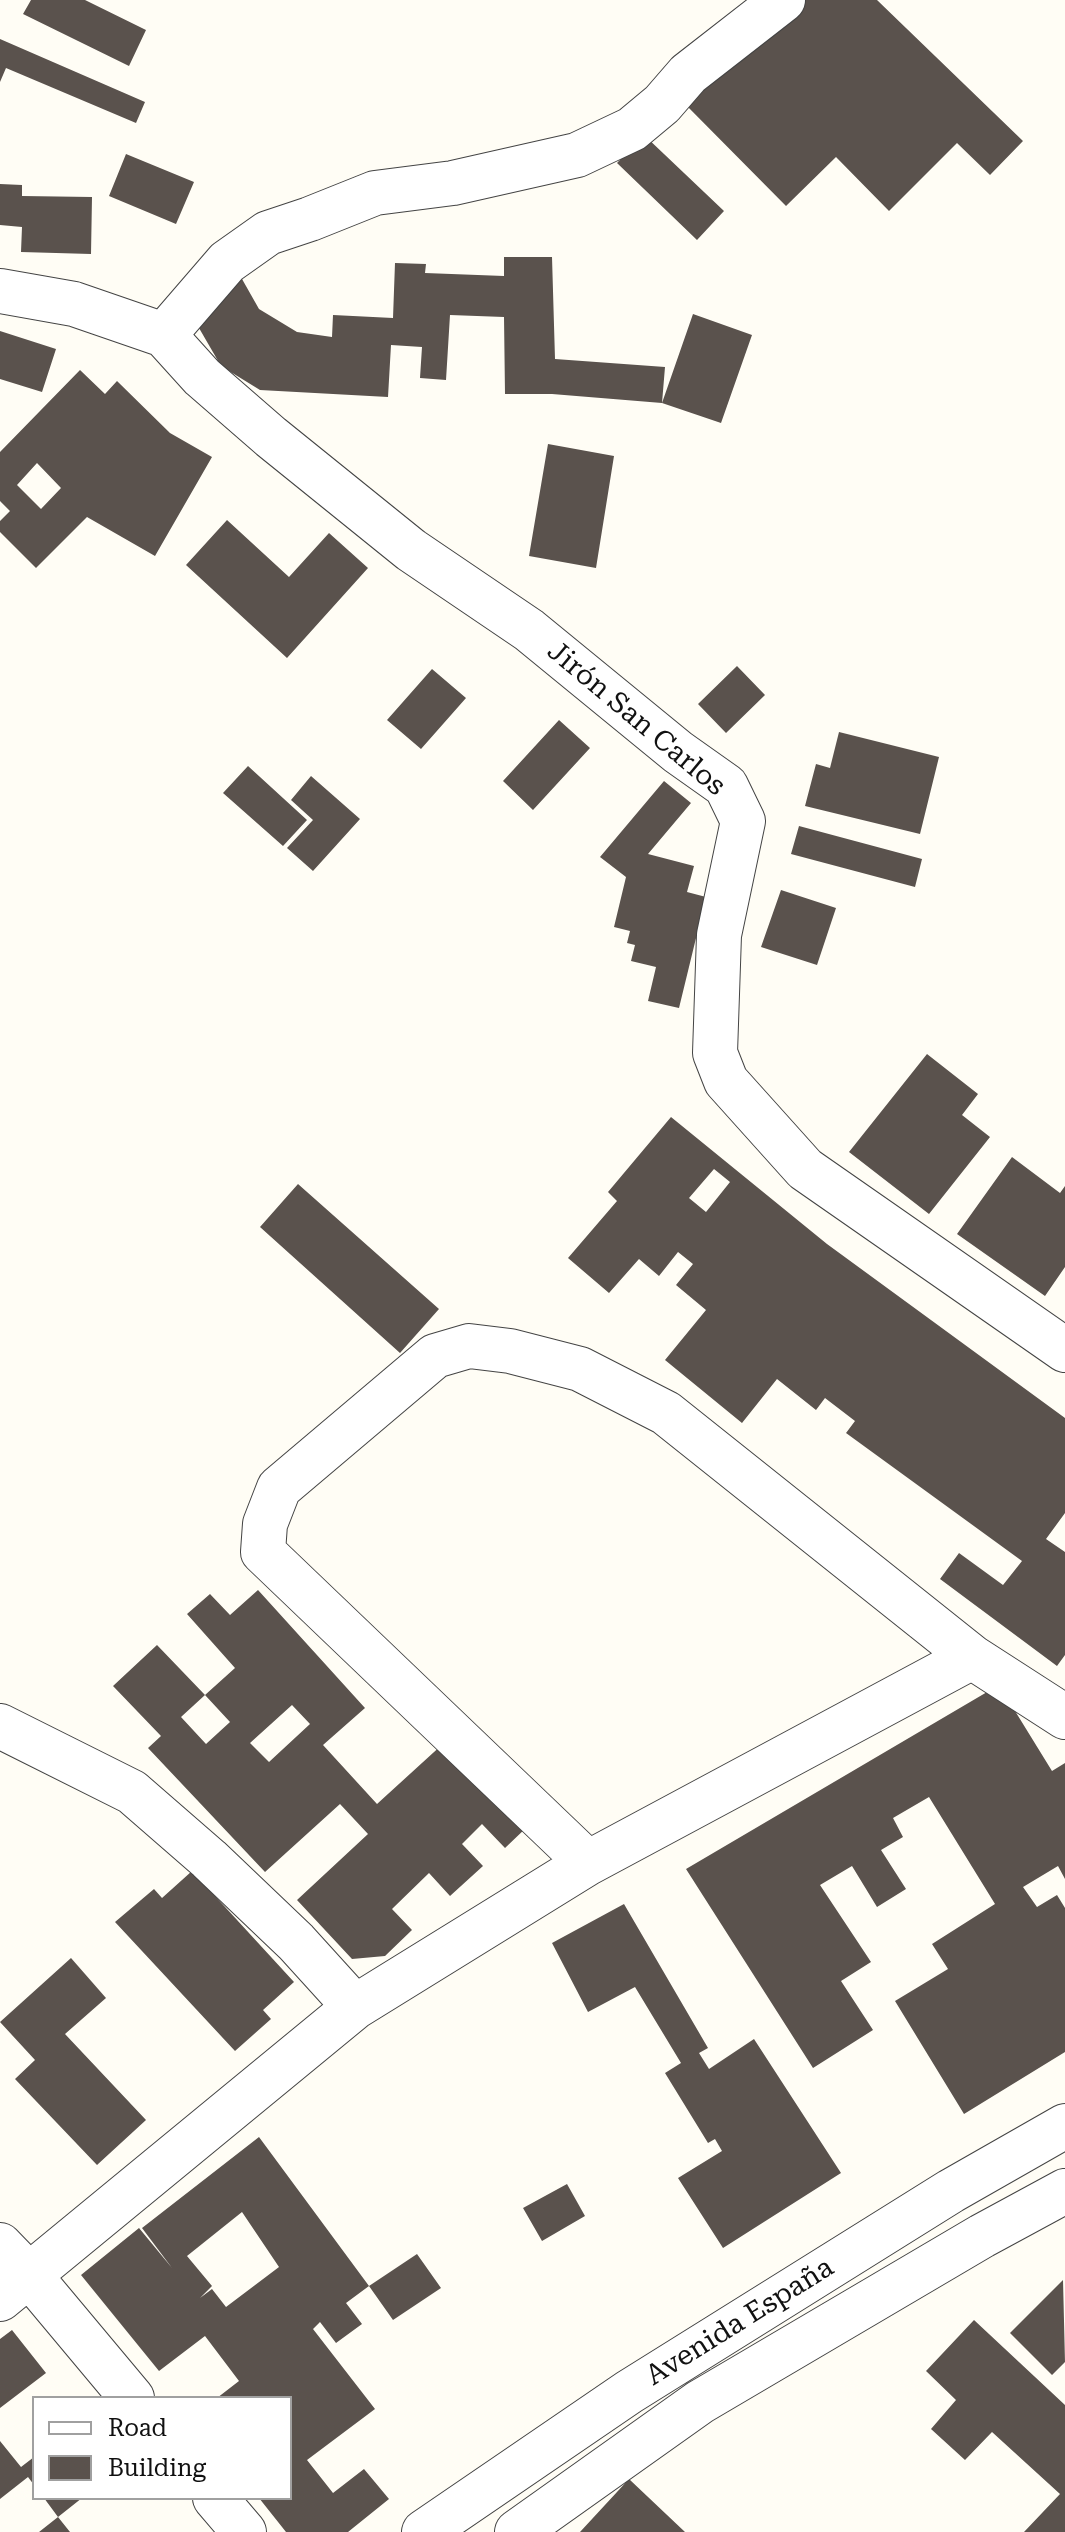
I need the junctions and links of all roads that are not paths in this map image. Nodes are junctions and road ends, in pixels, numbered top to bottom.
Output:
1 (783, 0) edge
2 (0, 291) edge
3 (164, 335) junction
4 (1065, 1350) edge
5 (972, 1657) junction
6 (1065, 1717) edge
7 (0, 1726) edge
8 (588, 1863) junction
9 (355, 2007) junction
10 (1065, 2126) edge
11 (1065, 2191) edge
12 (0, 2245) edge
13 (15, 2288) edge
14 (705, 2344) junction
15 (731, 2384) junction
16 (130, 2396) edge
17 (217, 2500) edge
18 (244, 2532) edge
19 (424, 2532) edge
20 (517, 2532) edge

1 - 3 street
2 - 3 street
3 - 4 street, Jirón San Carlos
5 - 6 street
5 - 8 street
5 - 8 street
7 - 9 street
8 - 9 street
9 - 13 street
10 - 14 street, Avenida España
11 - 15 street, Avenida España
12 - 13 street
13 - 16 street
14 - 15 street
14 - 19 street, Avenida España
15 - 20 street, Avenida España
17 - 18 street

